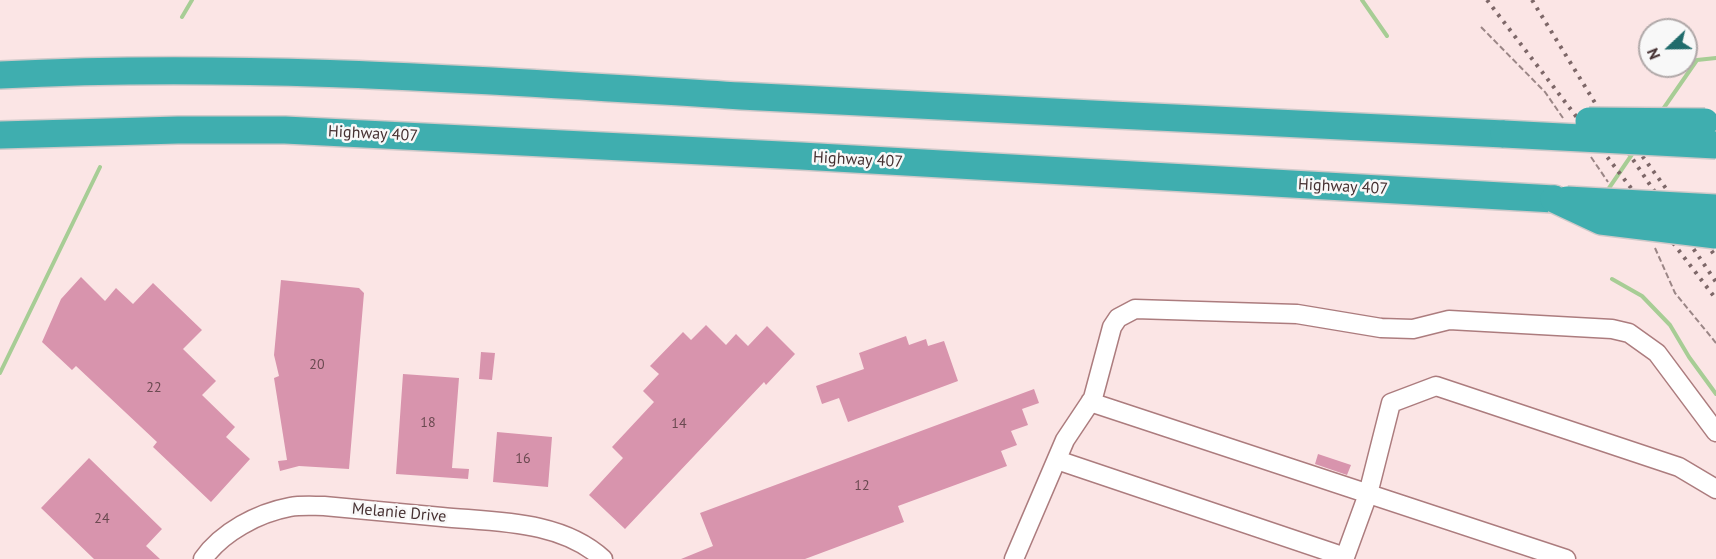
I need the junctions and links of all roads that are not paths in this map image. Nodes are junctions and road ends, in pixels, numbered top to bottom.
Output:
1 (0, 75) edge
2 (1712, 130) edge
3 (0, 135) edge
4 (1554, 199) junction
5 (1716, 208) edge
6 (1716, 235) edge
7 (1090, 402) junction
8 (1716, 432) edge
9 (1057, 460) junction
10 (1716, 489) edge
11 (1368, 494) junction
12 (202, 559) edge
13 (603, 559) edge
14 (1014, 559) edge
15 (1566, 559) edge

1 - 2 highway, bridge
3 - 4 highway, Highway 407
4 - 5 highway, Highway 407, bridge
4 - 6 highway, bridge
7 - 8 street
7 - 9 street
7 - 11 street
9 - 11 street
9 - 14 street
10 - 11 street
11 - 15 street
12 - 13 street, Melanie Drive

